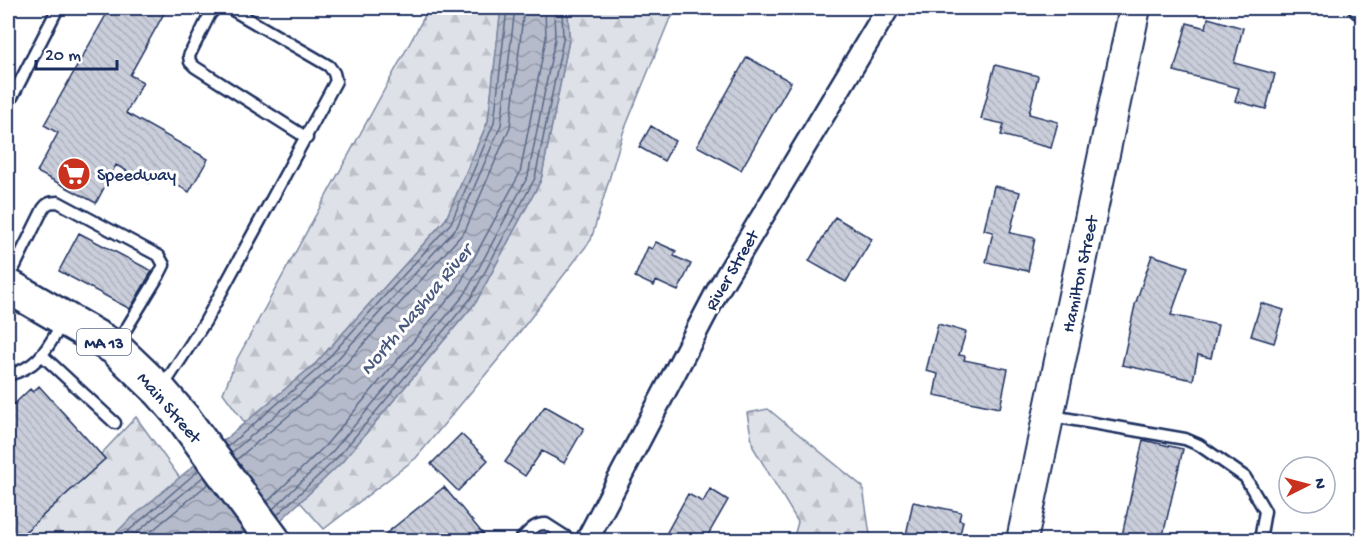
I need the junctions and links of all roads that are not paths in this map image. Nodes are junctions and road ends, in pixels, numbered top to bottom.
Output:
1 (58, 8) edge
2 (216, 8) edge
3 (229, 8) edge
4 (888, 8) edge
5 (1135, 8) edge
6 (8, 105) edge
7 (307, 138) junction
8 (8, 280) edge
9 (8, 286) edge
10 (64, 319) junction
11 (114, 348) junction
12 (43, 356) junction
13 (8, 375) edge
14 (160, 391) junction
15 (1049, 415) junction
16 (115, 423) dead end
17 (273, 540) edge
18 (520, 540) edge
19 (571, 540) edge
20 (587, 540) edge
21 (1022, 540) edge
22 (1260, 540) edge

1 - 6 lane
2 - 7 lane
3 - 7 lane
4 - 20 street, River Street
5 - 15 main road, Hamilton Street
7 - 14 lane
8 - 11 lane
9 - 10 main road, Main Street / MA 13
10 - 11 main road, Main Street / MA 13
10 - 12 lane
11 - 14 main road, Main Street / MA 13
12 - 13 lane
12 - 16 lane
14 - 17 main road, Main Street / MA 13
15 - 21 main road, Hamilton Street
15 - 22 lane
18 - 19 lane

